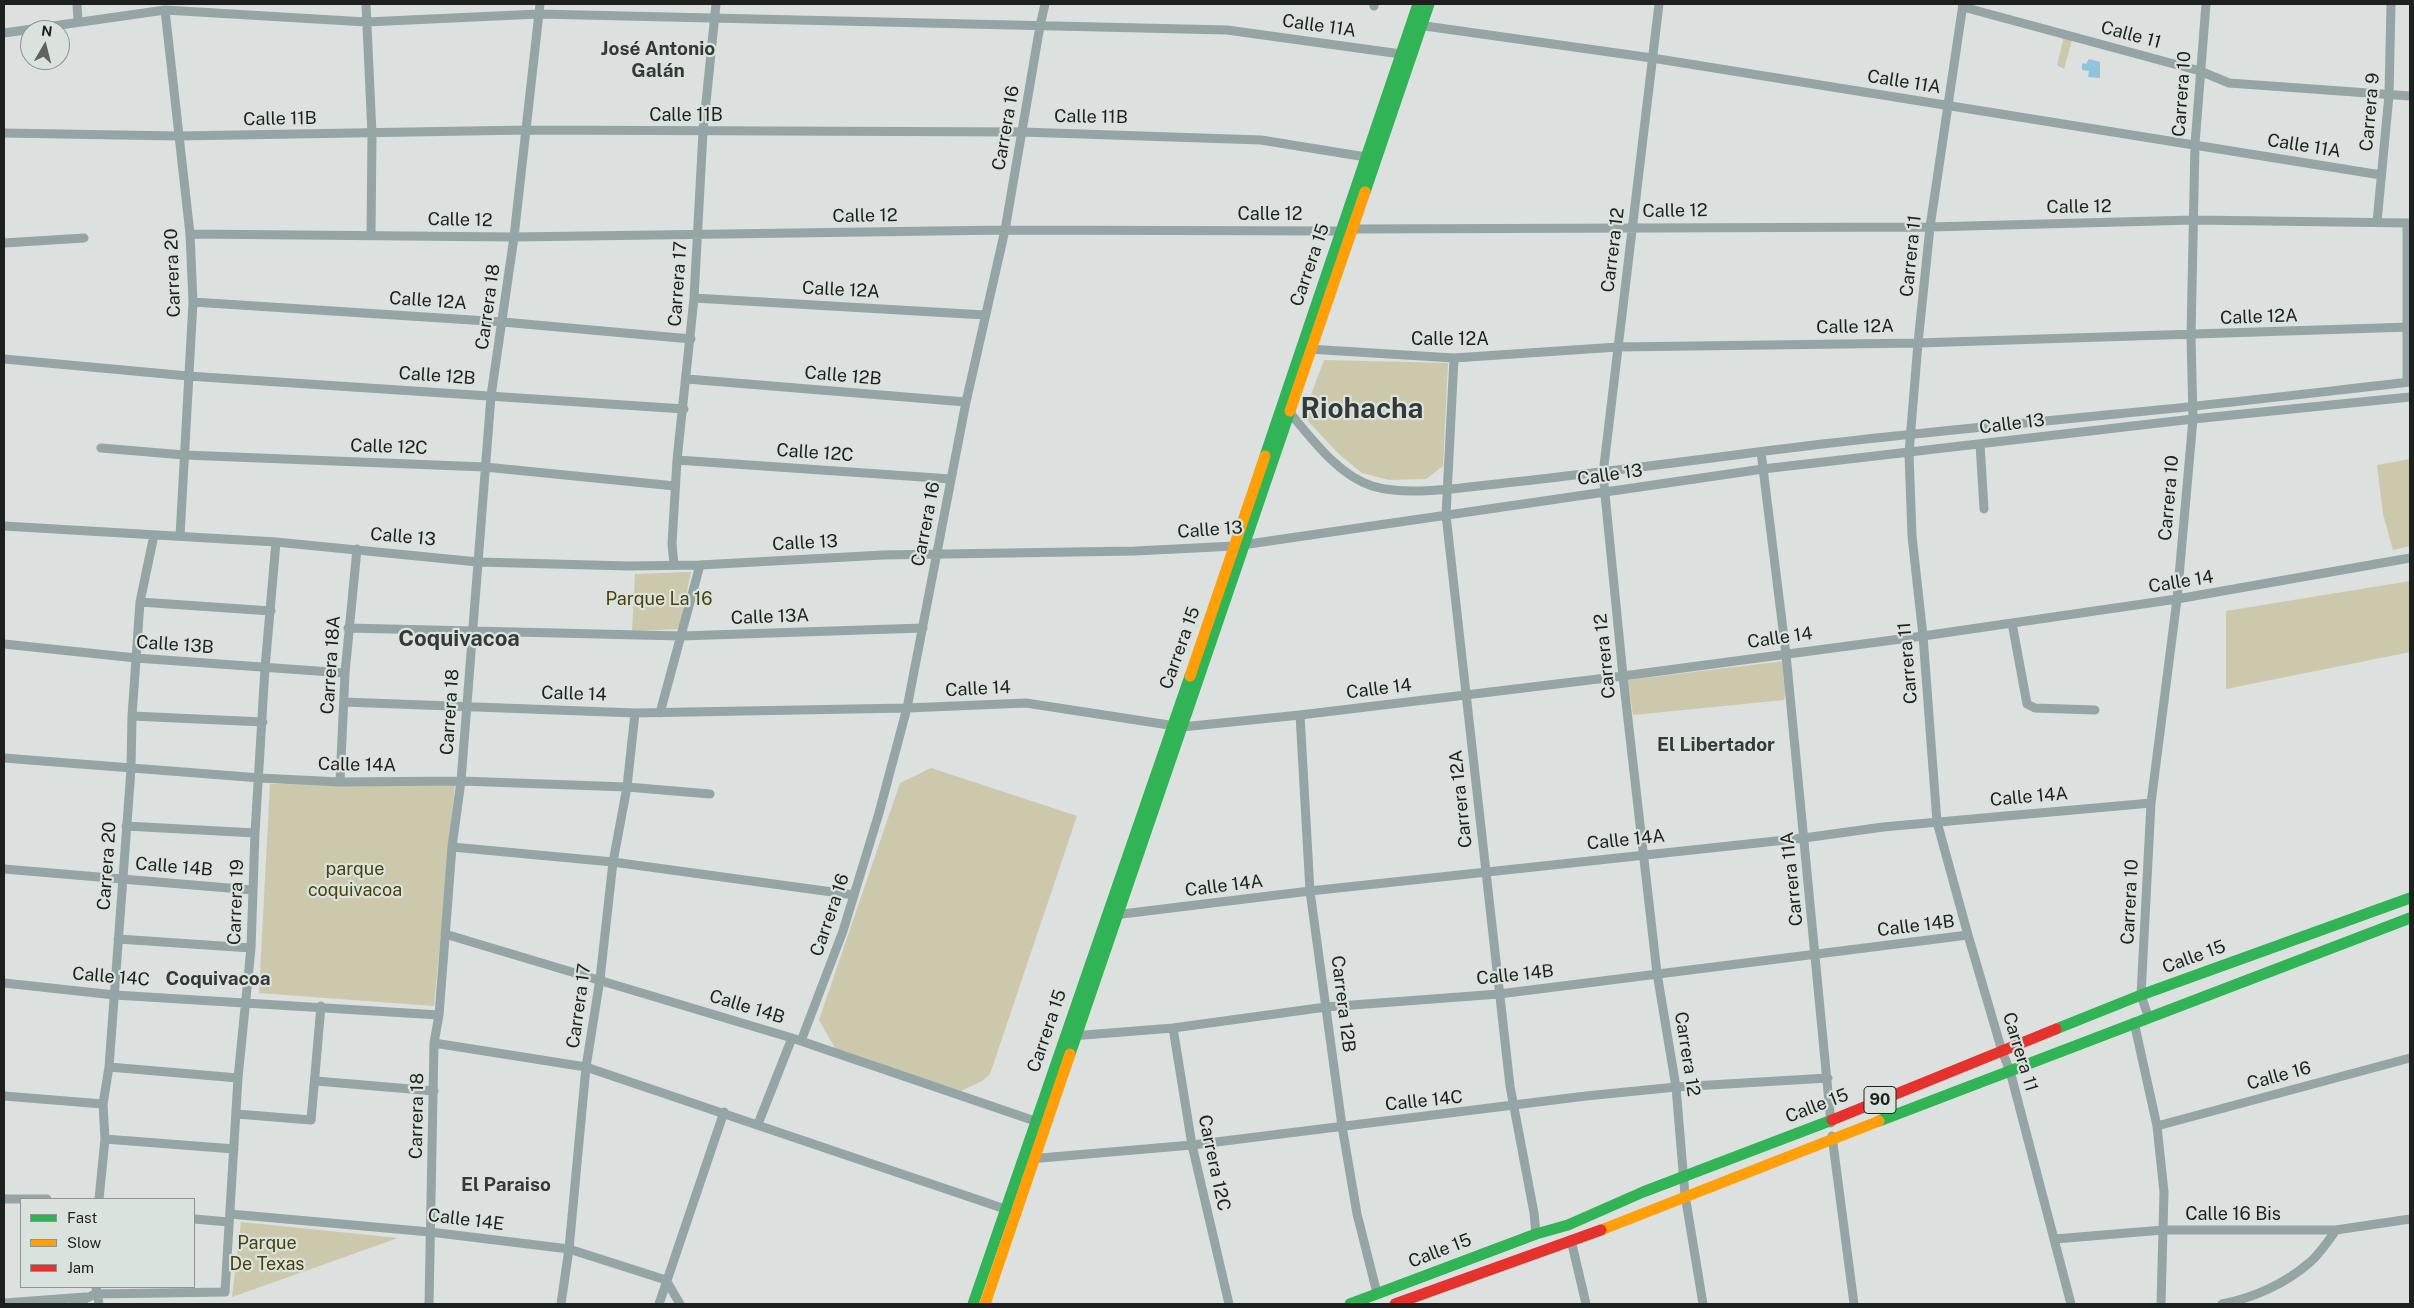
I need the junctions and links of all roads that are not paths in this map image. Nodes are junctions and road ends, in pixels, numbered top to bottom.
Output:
1 (77, 4) edge
2 (366, 4) edge
3 (540, 4) edge
4 (716, 4) edge
5 (1045, 4) edge
6 (1418, 4) edge
7 (1428, 4) edge
8 (1659, 4) edge
9 (2206, 4) edge
10 (2391, 4) edge
11 (1963, 5) edge
12 (165, 10) junction
13 (540, 14) junction
14 (713, 18) junction
15 (78, 21) junction
16 (366, 22) junction
17 (1416, 25) junction
18 (1040, 26) junction
19 (4, 33) edge
20 (1401, 54) junction
21 (1652, 58) junction
22 (2200, 70) junction
23 (2389, 95) junction
24 (2410, 96) edge
25 (1946, 106) junction
26 (527, 130) junction
27 (703, 132) junction
28 (1022, 132) junction
29 (4, 133) edge
30 (372, 134) junction
31 (178, 136) junction
32 (2195, 144) junction
33 (1366, 157) junction
34 (2381, 175) junction
35 (2194, 220) junction
36 (2377, 222) junction
37 (2409, 223) edge
38 (1930, 227) junction
39 (1632, 228) junction
40 (1353, 229) junction
41 (1005, 230) junction
42 (1340, 231) junction
43 (190, 234) junction
44 (698, 234) junction
45 (371, 235) junction
46 (514, 237) junction
47 (84, 238) dead end
48 (4, 243) edge
49 (694, 298) junction
50 (193, 302) junction
51 (985, 315) junction
52 (503, 322) junction
53 (2409, 328) edge
54 (2191, 336) junction
55 (691, 339) junction
56 (1918, 343) junction
57 (1618, 346) junction
58 (1306, 349) junction
59 (1454, 358) junction
60 (4, 359) edge
61 (188, 376) junction
62 (687, 379) junction
63 (2408, 382) edge
64 (491, 396) junction
65 (2410, 397) edge
66 (966, 402) junction
67 (2194, 407) junction
68 (684, 409) junction
69 (1290, 413) junction
70 (2193, 419) junction
71 (1911, 435) junction
72 (1980, 444) junction
73 (101, 448) dead end
74 (1761, 452) junction
75 (1909, 453) junction
76 (184, 455) junction
77 (677, 460) junction
78 (485, 467) junction
79 (1763, 469) junction
80 (1603, 474) junction
81 (951, 478) junction
82 (675, 486) junction
83 (1447, 489) junction
84 (1605, 492) junction
85 (1984, 509) dead end
86 (1446, 515) junction
87 (4, 526) edge
88 (154, 535) junction
89 (180, 536) junction
90 (276, 542) junction
91 (1240, 545) junction
92 (357, 549) junction
93 (936, 555) junction
94 (2410, 558) edge
95 (478, 562) junction
96 (674, 565) junction
97 (700, 565) junction
98 (2177, 599) junction
99 (140, 602) junction
100 (271, 611) junction
101 (2012, 623) junction
102 (348, 628) junction
103 (923, 628) junction
104 (472, 630) junction
105 (680, 636) junction
106 (1923, 636) junction
107 (4, 644) edge
108 (1786, 654) junction
109 (136, 658) junction
110 (265, 668) junction
111 (345, 673) junction
112 (1623, 676) junction
113 (1466, 694) junction
114 (344, 702) junction
115 (466, 707) junction
116 (907, 708) junction
117 (2095, 710) dead end
118 (660, 712) junction
119 (635, 713) junction
120 (1300, 715) junction
121 (132, 716) junction
122 (263, 722) junction
123 (1176, 726) junction
124 (4, 758) edge
125 (131, 769) junction
126 (260, 778) junction
127 (461, 781) junction
128 (340, 782) junction
129 (627, 787) junction
130 (710, 794) dead end
131 (2151, 803) junction
132 (1937, 822) junction
133 (126, 826) junction
134 (255, 833) junction
135 (1804, 838) junction
136 (452, 847) junction
137 (1644, 854) junction
138 (613, 862) junction
139 (4, 869) edge
140 (1485, 872) junction
141 (123, 878) junction
142 (252, 890) junction
143 (1310, 891) junction
144 (854, 895) junction
145 (2410, 898) edge
146 (1111, 914) junction
147 (2410, 918) edge
148 (445, 934) junction
149 (1968, 935) junction
150 (118, 939) junction
151 (251, 948) junction
152 (1816, 955) junction
153 (1658, 973) junction
154 (600, 979) junction
155 (4, 983) edge
156 (1499, 994) junction
157 (115, 995) junction
158 (2141, 995) junction
159 (246, 1002) junction
160 (321, 1006) junction
161 (1326, 1007) junction
162 (439, 1015) junction
163 (2148, 1016) junction
164 (2134, 1022) junction
165 (1173, 1028) junction
166 (1070, 1035) junction
167 (797, 1039) junction
168 (434, 1043) junction
169 (2002, 1051) junction
170 (2410, 1058) edge
171 (110, 1067) junction
172 (586, 1067) junction
173 (2010, 1071) junction
174 (238, 1078) junction
175 (1828, 1078) junction
176 (316, 1081) junction
177 (1676, 1088) junction
178 (434, 1091) junction
179 (4, 1096) edge
180 (103, 1104) junction
181 (1513, 1107) junction
182 (724, 1112) junction
183 (237, 1114) junction
184 (1831, 1120) junction
185 (1035, 1121) junction
186 (758, 1124) junction
187 (1342, 1126) junction
188 (2157, 1126) junction
189 (1833, 1139) junction
190 (104, 1140) junction
191 (1192, 1145) junction
192 (234, 1149) junction
193 (1029, 1159) junction
194 (1684, 1176) junction
195 (1685, 1195) junction
196 (99, 1198) edge
197 (4, 1199) edge
198 (20, 1199) edge
199 (1011, 1211) junction
200 (230, 1218) junction
201 (195, 1219) edge
202 (2410, 1219) edge
203 (1568, 1225) junction
204 (2163, 1230) junction
205 (2336, 1230) junction
206 (430, 1232) junction
207 (1536, 1234) junction
208 (2055, 1239) junction
209 (1571, 1242) junction
210 (569, 1249) junction
211 (666, 1280) junction
212 (1406, 1283) junction
213 (93, 1293) edge
214 (1377, 1293) junction
215 (1417, 1300) edge
216 (4, 1303) edge
217 (75, 1304) edge
218 (99, 1304) edge
219 (429, 1304) edge
220 (562, 1304) edge
221 (658, 1304) edge
222 (680, 1304) edge
223 (973, 1304) edge
224 (985, 1304) edge
225 (1229, 1304) edge
226 (1350, 1304) edge
227 (1395, 1304) edge
228 (1586, 1304) edge
229 (1702, 1304) edge
230 (1854, 1304) edge
231 (2071, 1304) edge
232 (2161, 1304) edge
233 (2222, 1304) edge

1 - 15 street
2 - 16 street
3 - 13 street, Carrera 18
4 - 14 street, Carrera 17
5 - 18 street, Carrera 16
6 - 17 main road, Carrera 15
7 - 17 main road
8 - 21 street, Carrera 12
9 - 22 street, Carrera 10
10 - 23 street, Carrera 9
11 - 22 street, Calle 11
11 - 25 street, Carrera 11
12 - 15 street, Calle 11A
12 - 16 street, Calle 11A
12 - 31 street, Carrera 20
13 - 14 street, Calle 11A
13 - 16 street, Calle 11A
13 - 26 street, Carrera 18
14 - 18 street, Calle 11A
14 - 27 street, Carrera 17
15 - 19 street, Calle 11A
16 - 30 street
17 - 20 main road, Carrera 15
17 - 21 street, Calle 11A
17 - 40 main road, Carrera 15
18 - 20 street, Calle 11A
18 - 28 street, Carrera 16
20 - 33 main road, Carrera 15
21 - 25 street, Calle 11A
21 - 39 street, Carrera 12
22 - 23 street, Calle 11
22 - 32 street, Carrera 10
23 - 24 street, Calle 11
23 - 34 street, Carrera 9
25 - 32 street, Calle 11A
25 - 38 street, Carrera 11
26 - 27 street, Calle 11B
26 - 30 street, Calle 11B
26 - 46 street, Carrera 18
27 - 28 street, Calle 11B
27 - 44 street, Carrera 17
28 - 33 street, Calle 11B
28 - 41 street, Carrera 16
29 - 31 street, Calle 11B
30 - 31 street, Calle 11B
30 - 45 street
31 - 43 street, Carrera 20
32 - 34 street, Calle 11A
32 - 35 street, Carrera 10
33 - 42 main road, Carrera 15
34 - 36 street, Carrera 9
35 - 36 street, Calle 12
35 - 38 street, Calle 12
35 - 54 street, Carrera 10
36 - 37 street, Calle 12
37 - 53 street
38 - 39 street, Calle 12
38 - 56 street, Carrera 11
39 - 40 street, Calle 12
39 - 57 street, Carrera 12
40 - 42 street, Calle 12
40 - 58 main road, Carrera 15
41 - 42 street, Calle 12
41 - 44 street, Calle 12
41 - 51 street, Carrera 16
42 - 58 main road, Carrera 15
43 - 45 street, Calle 12
43 - 50 street, Carrera 20
44 - 46 street, Calle 12
44 - 49 street, Carrera 17
45 - 46 street, Calle 12
46 - 52 street, Carrera 18
47 - 48 street
49 - 51 street, Calle 12A
49 - 55 street, Carrera 17
50 - 52 street, Calle 12A
50 - 61 street, Carrera 20
51 - 66 street, Carrera 16
52 - 55 street, Calle 12A
52 - 64 street, Carrera 18
53 - 54 street, Calle 12A
53 - 63 street
54 - 56 street, Calle 12A
54 - 67 street, Carrera 10
55 - 62 street, Carrera 17
56 - 57 street, Calle 12A
56 - 71 street, Carrera 11
57 - 59 street, Calle 12A
57 - 80 street, Carrera 12
58 - 59 street, Calle 12A
58 - 69 main road, Carrera 15
58 - 91 main road, Carrera 15
59 - 83 street, Carrera 12A
60 - 61 street
61 - 64 street, Calle 12B
61 - 76 street, Carrera 20
62 - 66 street, Calle 12B
62 - 68 street, Carrera 17
63 - 67 street, Calle 13
64 - 68 street, Calle 12B
64 - 78 street, Carrera 18
65 - 70 street, Calle 13
66 - 81 street, Carrera 16
67 - 70 street, Carrera 10
67 - 71 street, Calle 13
68 - 77 street, Carrera 17
69 - 83 street, Calle 13
69 - 91 main road, Carrera 15
70 - 72 street, Calle 13
70 - 98 street, Carrera 10
71 - 74 street, Calle 13
71 - 75 street, Carrera 11
72 - 75 street, Calle 13
72 - 85 street
73 - 76 street, Calle 12C
74 - 79 street, Carrera 11A
74 - 80 street, Calle 13
75 - 79 street, Calle 13
75 - 106 street, Carrera 11
76 - 78 street, Calle 12C
76 - 89 street, Carrera 20
77 - 81 street, Calle 12C
77 - 82 street, Carrera 17
78 - 82 street, Calle 12C
78 - 95 street, Carrera 18
79 - 84 street, Calle 13
79 - 108 street, Carrera 11A
80 - 83 street, Calle 13
80 - 84 street, Carrera 12
81 - 93 street, Carrera 16
82 - 96 street, Carrera 17
83 - 86 street, Carrera 12A
84 - 86 street, Calle 13
84 - 112 street, Carrera 12
86 - 91 street, Calle 13
86 - 113 street, Carrera 12A
87 - 88 street, Calle 13
88 - 89 street, Calle 13
88 - 99 street, Carrera 20
89 - 90 street, Calle 13
90 - 92 street, Calle 13
90 - 100 street, Carrera 19
91 - 93 street, Calle 13
91 - 123 main road, Carrera 15
92 - 95 street, Calle 13
92 - 102 street, Carrera 18A
93 - 97 street, Calle 13
93 - 103 street, Carrera 16
94 - 98 street, Calle 14
95 - 96 street, Calle 13
95 - 104 street, Carrera 18
96 - 97 street, Calle 13
97 - 105 street
98 - 101 street, Calle 14
98 - 131 street, Carrera 10
99 - 100 street
99 - 109 street, Carrera 20
100 - 110 street, Carrera 19
101 - 106 street, Calle 14
101 - 117 street
102 - 104 street, Calle 13A
102 - 111 street, Carrera 18A
103 - 105 street, Calle 13A
103 - 116 street, Carrera 16
104 - 105 street, Calle 13A
104 - 115 street, Carrera 18
105 - 118 street
106 - 108 street, Calle 14
106 - 132 street, Carrera 11
107 - 109 street, Calle 13B
108 - 112 street, Calle 14
108 - 135 street, Carrera 11A
109 - 110 street, Calle 13B
109 - 121 street, Carrera 20
110 - 111 street, Calle 13B
110 - 122 street, Carrera 19
111 - 114 street, Carrera 18A
112 - 113 street, Calle 14
112 - 137 street, Carrera 12
113 - 120 street, Calle 14
113 - 140 street, Carrera 12A
114 - 115 street, Calle 14
114 - 128 street, Carrera 18A
115 - 119 street, Calle 14
115 - 127 street, Carrera 18
116 - 118 street, Calle 14
116 - 123 street, Calle 14
116 - 144 street, Carrera 16
118 - 119 street, Calle 14
119 - 129 street, Carrera 17
120 - 123 street, Calle 14
120 - 143 street, Carrera 12B
121 - 122 street
121 - 125 street, Carrera 20
122 - 126 street, Carrera 19
123 - 146 main road, Carrera 15
124 - 125 street, Calle 14A
125 - 126 street, Calle 14A
125 - 133 street, Carrera 20
126 - 128 street, Calle 14A
126 - 134 street, Carrera 19
127 - 128 street, Calle 14A
127 - 129 street, Calle 14A
127 - 136 street, Carrera 18
129 - 130 street, Calle 14A
129 - 138 street, Carrera 17
131 - 132 street, Calle 14A
131 - 158 street, Carrera 10
132 - 135 street, Calle 14A
132 - 149 street, Carrera 11
133 - 134 street
133 - 141 street, Carrera 20
134 - 142 street, Carrera 19
135 - 137 street, Calle 14A
135 - 152 street, Carrera 11A
136 - 138 street
136 - 148 street, Carrera 18
137 - 140 street, Calle 14A
137 - 153 street, Carrera 12
138 - 144 street
138 - 154 street, Carrera 17
139 - 141 street, Calle 14B
140 - 143 street, Calle 14A
140 - 156 street, Carrera 12A
141 - 142 street, Calle 14B
141 - 150 street, Carrera 20
142 - 151 street, Carrera 19
143 - 146 street, Calle 14A
143 - 161 street, Carrera 12B
144 - 167 street, Carrera 16
145 - 158 main road, Calle 15 / 90
146 - 166 main road, Carrera 15
147 - 163 main road, Calle 15 / 90
148 - 154 street, Calle 14B
148 - 162 street, Carrera 18
149 - 152 street, Calle 14B
149 - 169 street, Carrera 11
150 - 151 street
150 - 157 street, Carrera 20
151 - 159 street, Carrera 19
152 - 153 street, Calle 14B
152 - 175 street, Carrera 11A
153 - 156 street, Calle 14B
153 - 177 street, Carrera 12
154 - 167 street, Calle 14B
154 - 172 street, Carrera 17
155 - 157 street, Calle 14C
156 - 161 street, Calle 14B
156 - 181 street, Carrera 12A
157 - 159 street, Calle 14C
157 - 171 street, Carrera 20
158 - 163 street
158 - 169 main road, Calle 15 / 90
159 - 160 street
159 - 174 street, Carrera 19
160 - 162 street
160 - 176 street
161 - 165 street, Calle 14B
161 - 187 street, Carrera 12B
162 - 168 street, Carrera 18
163 - 164 main road, Calle 15 / 90
164 - 173 main road, Calle 15 / 90
164 - 188 street
165 - 166 street, Calle 14B
165 - 191 street, Carrera 12C
166 - 185 main road, Carrera 15
166 - 193 main road, Carrera 15
167 - 185 street, Calle 14B
167 - 186 street, Carrera 16
168 - 172 street
168 - 178 street, Carrera 18
169 - 173 street, Carrera 11
169 - 184 main road, Calle 15 / 90
170 - 188 street, Calle 16
171 - 174 street
171 - 180 street, Carrera 20
172 - 182 street
172 - 210 street, Carrera 17
173 - 189 main road, Calle 15 / 90
173 - 208 street, Carrera 11
174 - 183 street, Carrera 19
175 - 177 street, Calle 14C
175 - 184 street, Carrera 11A
176 - 178 street
176 - 183 street
177 - 181 street, Calle 14C
177 - 194 street, Carrera 12
178 - 206 street, Carrera 18
179 - 180 street
180 - 190 street, Carrera 20
181 - 187 street, Calle 14C
181 - 207 street, Carrera 12A
182 - 186 street
182 - 211 street
183 - 192 street, Carrera 19
184 - 189 street, Carrera 11A
184 - 194 main road, Calle 15 / 90
185 - 193 main road, Carrera 15
186 - 199 street
187 - 191 street, Calle 14C
187 - 214 street, Carrera 12B
188 - 204 street
189 - 195 main road, Calle 15 / 90
189 - 230 street, Carrera 11A
190 - 192 street
190 - 196 street, Carrera 20
191 - 193 street, Calle 14C
191 - 225 street, Carrera 12C
192 - 200 street, Carrera 19
193 - 199 main road, Carrera 15
194 - 195 street, Carrera 12
194 - 203 main road, Calle 15 / 90
195 - 209 main road, Calle 15 / 90
195 - 229 street, Carrera 12
197 - 198 street
199 - 223 main road, Carrera 15
199 - 224 main road, Carrera 15
200 - 201 street, Calle 14E
200 - 206 street, Calle 14E
200 - 213 street, Carrera 19
202 - 205 street, Calle 16 Bis
203 - 207 main road, Calle 15 / 90
203 - 209 street
204 - 205 street, Calle 16 Bis
204 - 208 street, Calle 16 Bis
204 - 232 street
205 - 233 street
206 - 210 street, Calle 14E
206 - 219 street, Carrera 18
207 - 212 main road, Calle 15 / 90
208 - 231 street, Carrera 11
209 - 215 main road, Calle 15 / 90
209 - 228 street
210 - 211 street, Calle 14E
210 - 220 street, Carrera 17
211 - 221 street
211 - 222 street
212 - 214 main road, Calle 15 / 90
212 - 215 street
213 - 216 street
213 - 217 street
213 - 218 street
214 - 226 main road, Calle 15 / 90
215 - 227 main road, Calle 15 / 90

